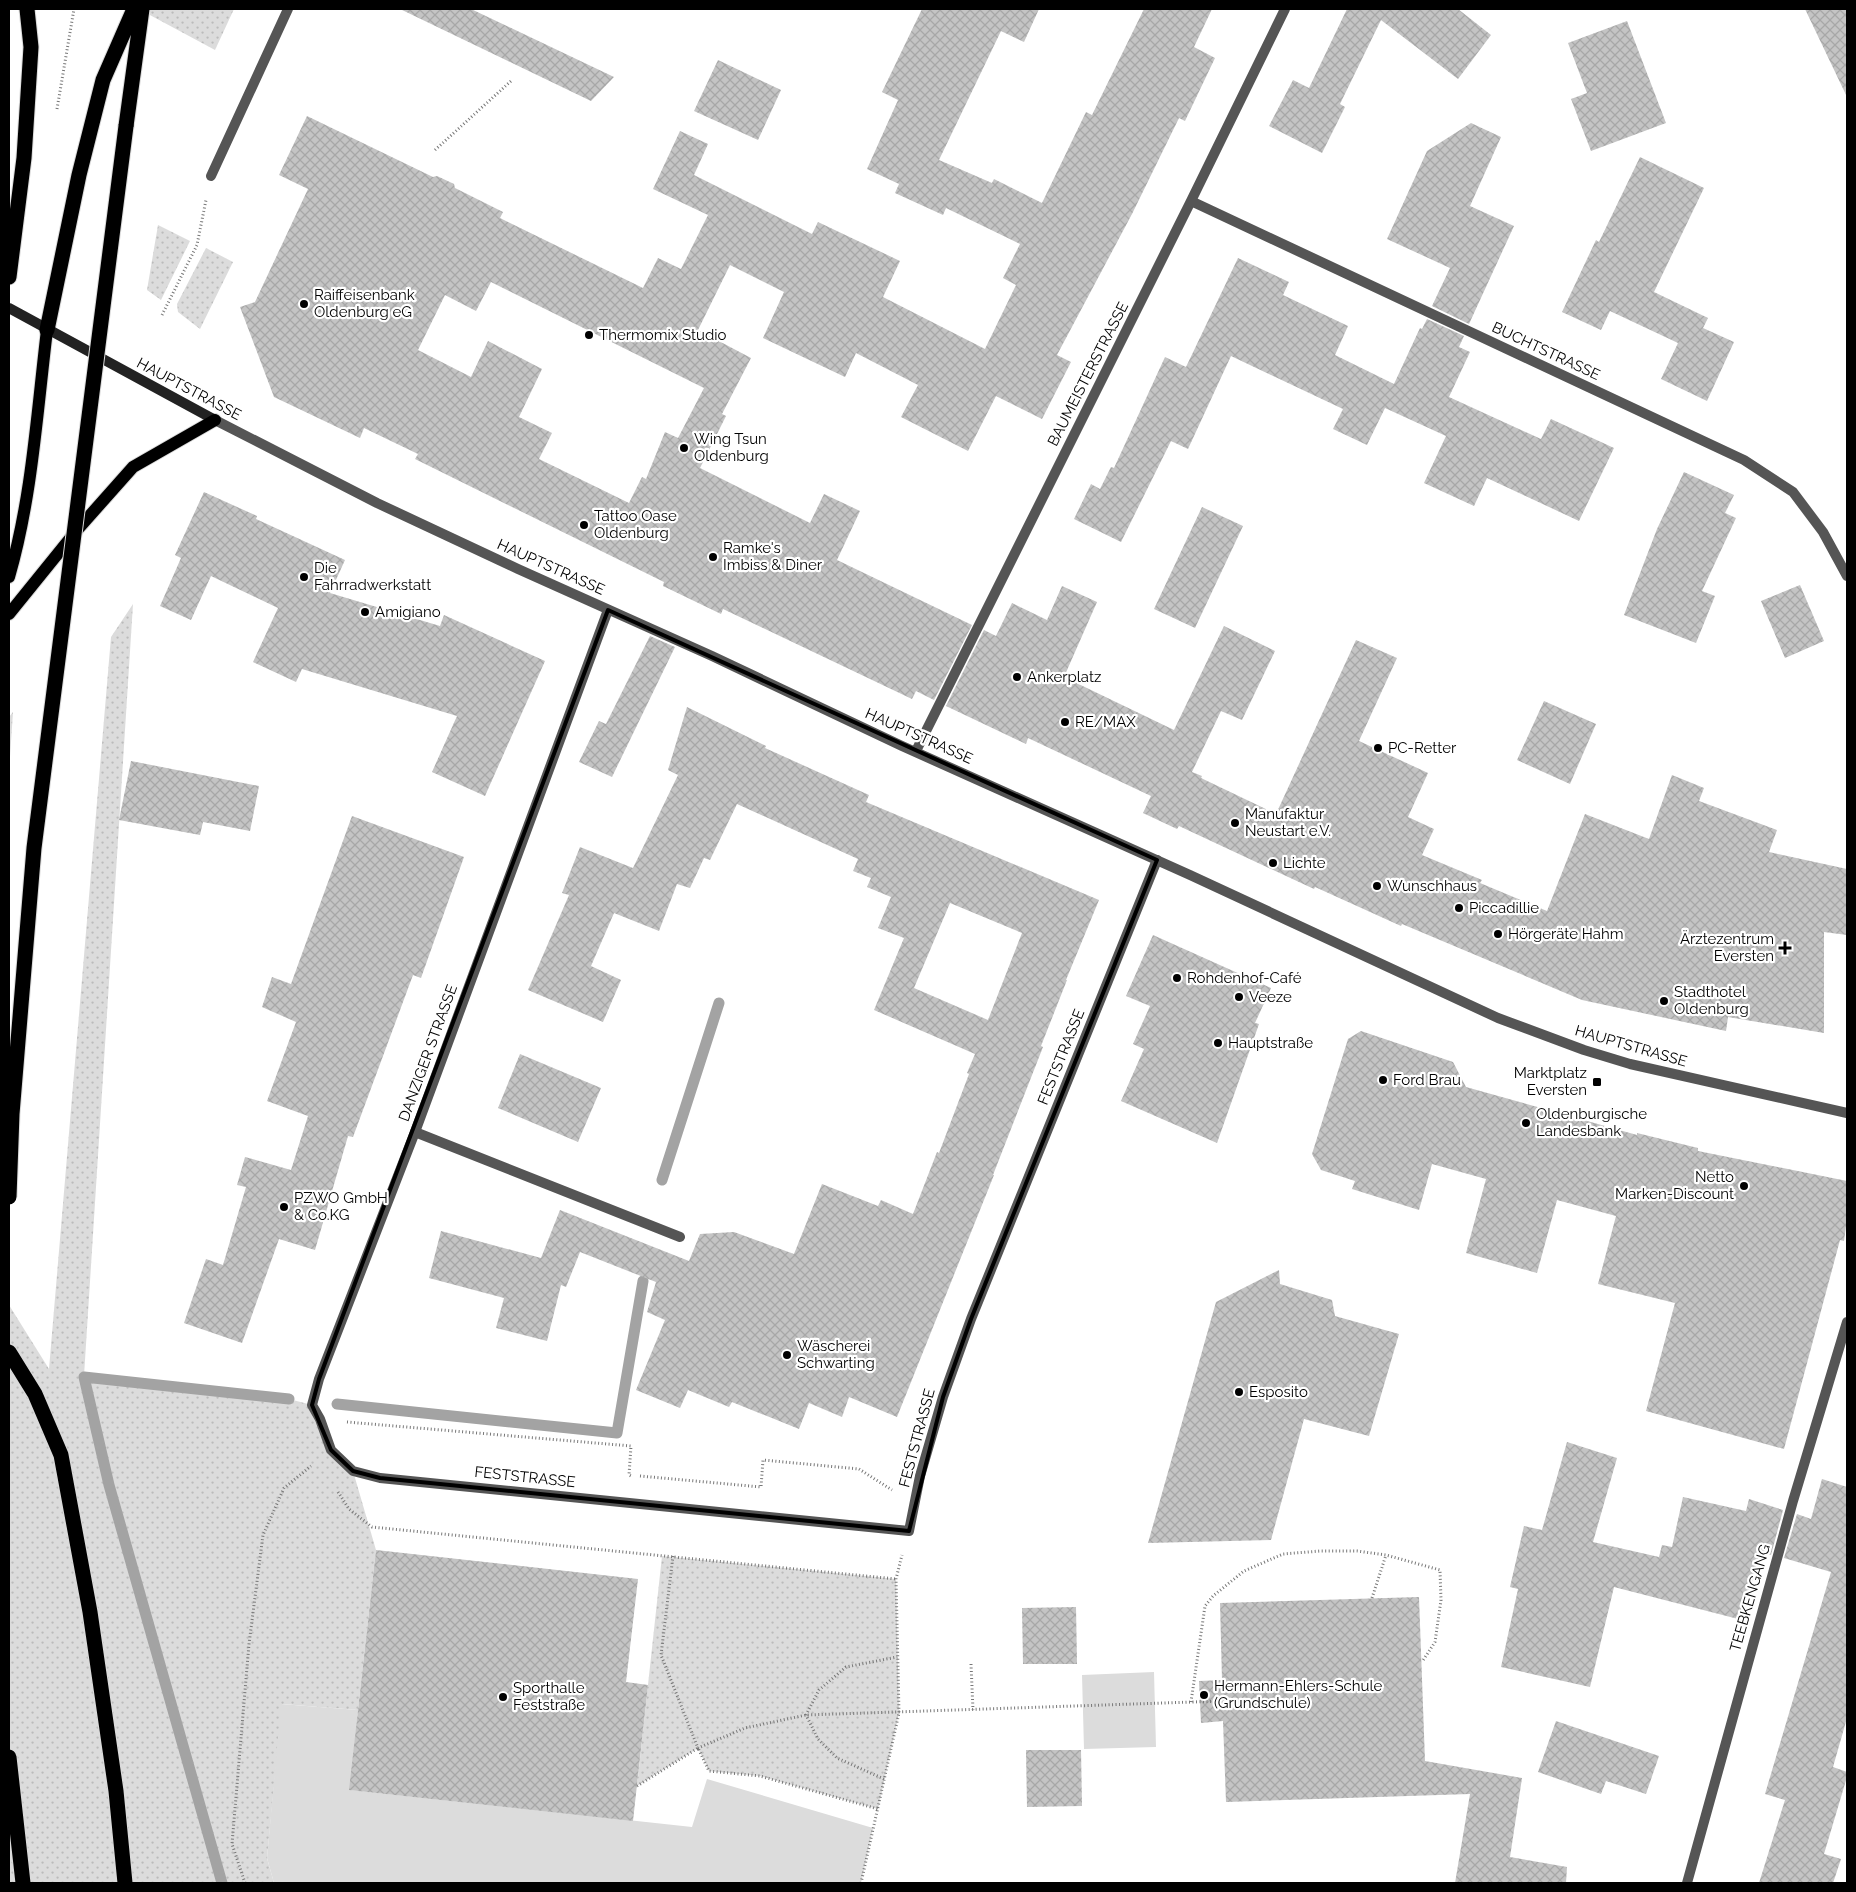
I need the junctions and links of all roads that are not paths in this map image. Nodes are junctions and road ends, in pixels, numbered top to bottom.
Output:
1 (27, 9) edge
2 (134, 9) edge
3 (142, 9) edge
4 (288, 9) edge
5 (1285, 9) edge
6 (211, 176) road end
7 (1191, 201) junction
8 (9, 277) edge
9 (9, 308) edge
10 (47, 330) junction
11 (215, 420) junction
12 (1847, 576) edge
13 (9, 577) edge
14 (608, 610) junction
15 (9, 614) edge
16 (916, 752) junction
17 (1157, 860) junction
18 (1847, 1109) edge
19 (1847, 1113) edge
20 (415, 1132) junction
21 (9, 1196) edge
22 (680, 1237) dead end
23 (1847, 1322) edge
24 (9, 1352) edge
25 (380, 1478) joint
26 (9, 1757) edge
27 (23, 1883) edge
28 (125, 1883) edge
29 (1687, 1883) edge

1 - 8 highway
2 - 10 highway
3 - 21 highway, bridge
4 - 6 street
5 - 7 street, BAUMEISTERSTRASSE
7 - 12 street, BUCHTSTRASSE
7 - 16 street, BAUMEISTERSTRASSE
9 - 10 main road, HAUPTSTRASSE
10 - 11 main road, HAUPTSTRASSE
10 - 13 main road
11 - 14 street, HAUPTSTRASSE
11 - 15 main road
14 - 16 street, HAUPTSTRASSE
14 - 20 street, DANZIGER STRASSE
16 - 17 street, HAUPTSTRASSE
17 - 19 street, HAUPTSTRASSE
17 - 25 street, FESTSTRASSE
18 - 19 street
20 - 22 street
20 - 25 street, DANZIGER STRASSE
23 - 29 street, TEEBKENGANG
24 - 28 highway
26 - 27 highway

